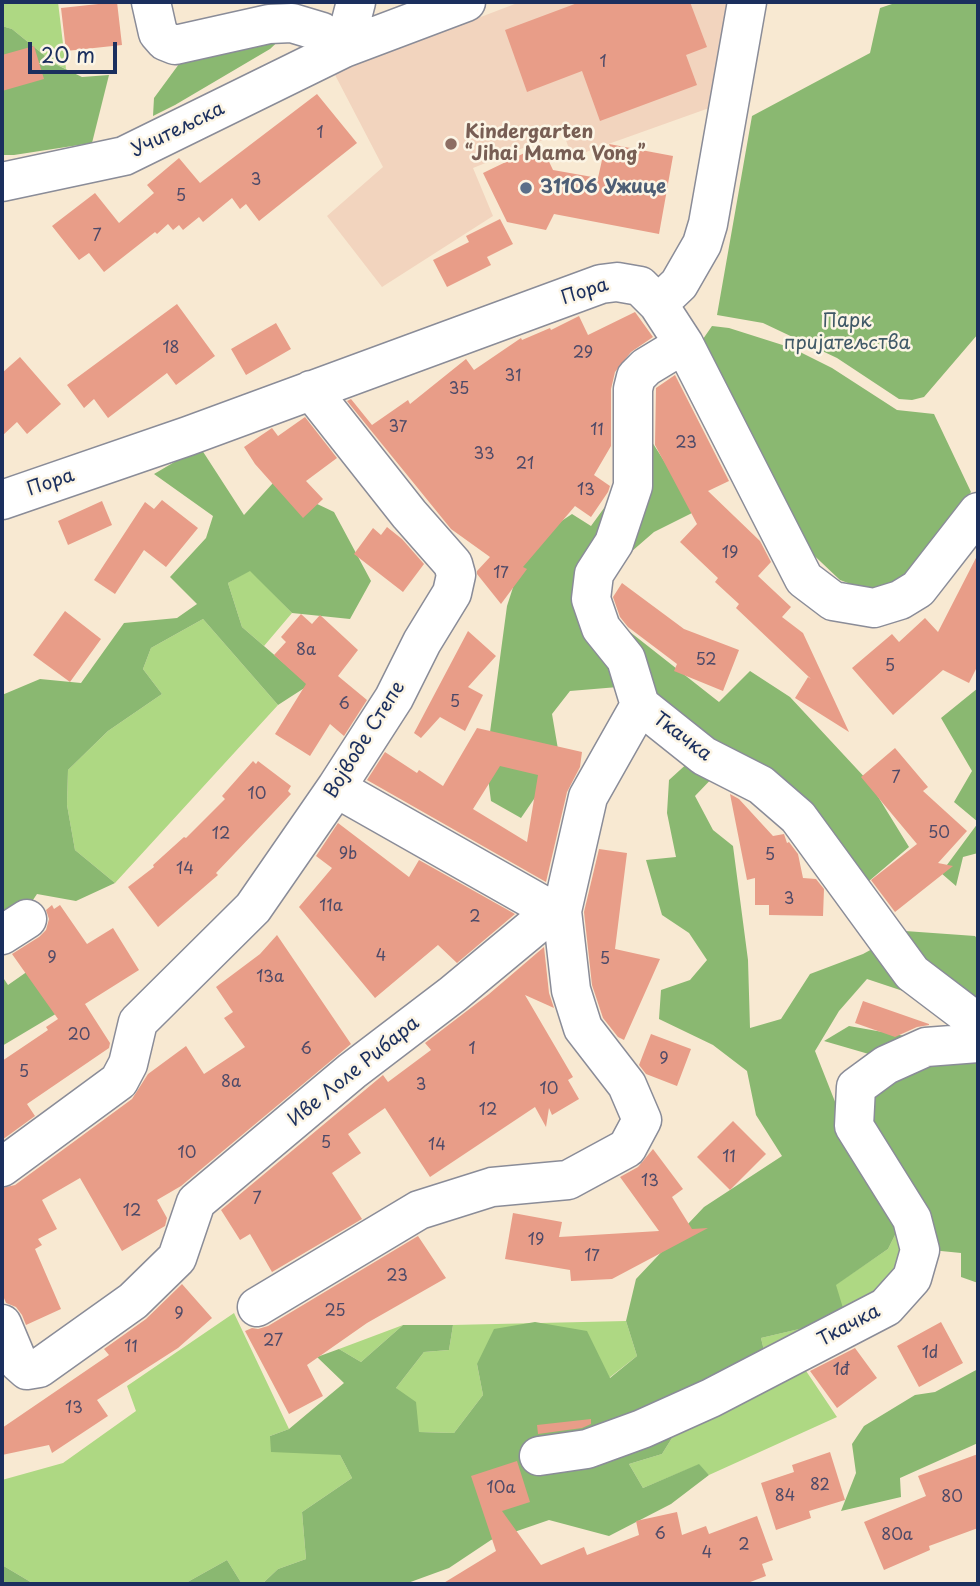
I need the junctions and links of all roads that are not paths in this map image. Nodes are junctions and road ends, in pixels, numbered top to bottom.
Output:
1 (151, 2) edge
2 (356, 2) edge
3 (466, 2) edge
4 (747, 2) edge
5 (344, 48) junction
6 (2, 182) edge
7 (658, 304) junction
8 (684, 344) junction
9 (311, 390) junction
10 (2, 500) edge
11 (978, 512) edge
12 (640, 705) junction
13 (336, 788) junction
14 (557, 911) junction
15 (978, 1023) edge
16 (978, 1043) edge
17 (2, 1167) edge
18 (257, 1307) dead end
19 (2, 1324) edge
20 (539, 1456) dead end

1 - 5 street
2 - 5 street
3 - 5 street, Учитељска
4 - 7 street
5 - 6 street, Учитељска
7 - 8 street, Пора
7 - 9 street, Пора
8 - 11 street, Пора
8 - 12 street, Ткачка
9 - 10 street, Пора
9 - 13 street, Војводе Степе
12 - 14 street
12 - 15 street, Ткачка
13 - 14 street
13 - 17 street, Војводе Степе
14 - 18 street
14 - 19 street, Иве Лоле Рибара
16 - 20 street, Ткачка

